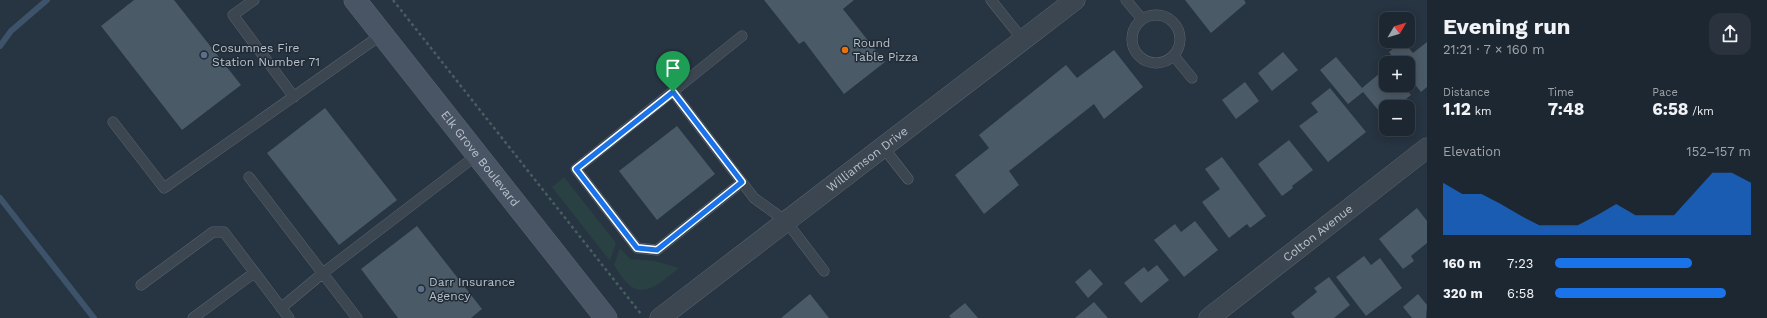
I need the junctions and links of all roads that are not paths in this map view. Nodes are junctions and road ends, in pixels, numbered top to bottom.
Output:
1 (254, 0) edge
2 (355, 0) edge
3 (991, 0) edge
4 (1075, 0) edge
5 (1126, 0) edge
6 (1142, 19) junction
7 (381, 35) junction
8 (742, 36) dead end
9 (1023, 40) junction
10 (1174, 56) junction
11 (1192, 78) dead end
12 (673, 92) junction
13 (294, 97) junction
14 (113, 122) dead end
15 (883, 147) junction
16 (1427, 148) edge
17 (477, 155) junction
18 (249, 177) dead end
19 (908, 179) dead end
20 (742, 182) junction
21 (786, 221) junction
22 (824, 271) dead end
23 (254, 273) junction
24 (323, 273) junction
25 (142, 286) dead end
26 (281, 308) junction
27 (598, 315) edge
28 (193, 318) edge
29 (288, 318) edge
30 (357, 318) edge
31 (660, 318) edge
32 (1209, 318) edge

1 - 13 lane
2 - 7 main road, Elk Grove Boulevard
3 - 9 lane
4 - 9 street, Williamson Drive
5 - 6 lane
6 - 10 lane
6 - 10 lane
7 - 13 lane
7 - 17 main road, Elk Grove Boulevard
8 - 12 lane
9 - 15 street, Williamson Drive
10 - 11 lane
12 - 20 lane
12 - 20 lane
13 - 14 lane
15 - 19 lane
15 - 21 street, Williamson Drive
16 - 32 street, Colton Avenue
17 - 24 lane
17 - 27 main road, Elk Grove Boulevard
18 - 24 lane
20 - 21 lane
21 - 22 lane
21 - 31 street, Williamson Drive
23 - 25 lane
23 - 26 lane
23 - 28 lane
24 - 26 lane
24 - 30 lane
26 - 29 lane

